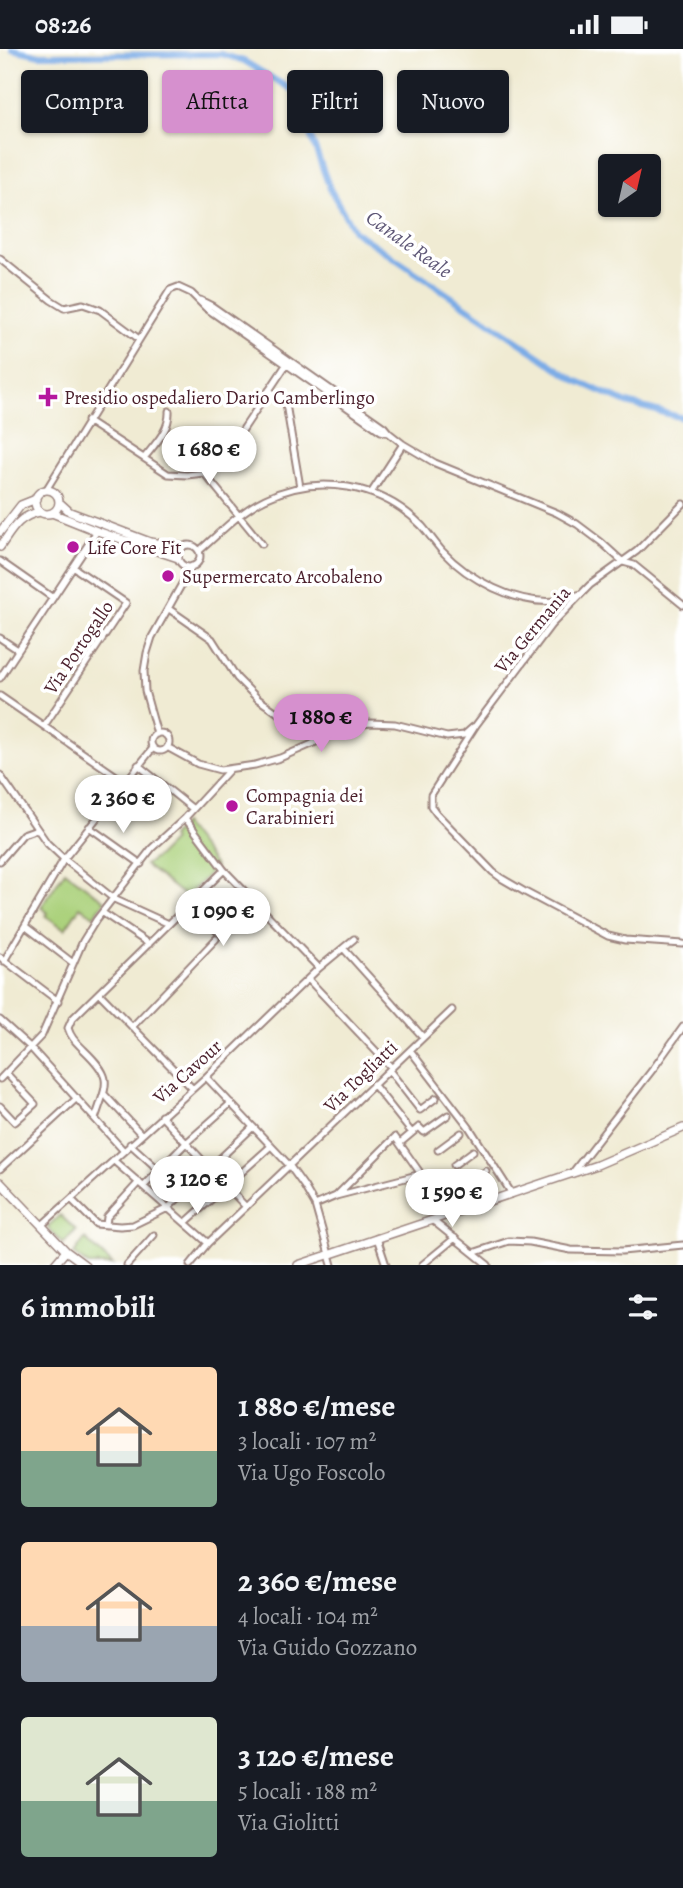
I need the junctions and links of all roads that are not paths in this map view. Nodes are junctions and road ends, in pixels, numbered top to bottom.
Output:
1 (0, 259) edge
2 (200, 300) junction
3 (139, 339) junction
4 (286, 365) junction
5 (269, 390) junction
6 (169, 411) dead end
7 (87, 421) junction
8 (388, 433) junction
9 (403, 444) junction
10 (145, 458) junction
11 (204, 473) junction
12 (300, 487) junction
13 (46, 490) junction
14 (371, 493) junction
15 (36, 499) junction
16 (59, 502) junction
17 (683, 505) edge
18 (40, 512) junction
19 (52, 513) junction
20 (239, 516) junction
21 (97, 531) junction
22 (0, 532) edge
23 (261, 544) dead end
24 (0, 547) edge
25 (182, 547) junction
26 (199, 551) junction
27 (178, 558) junction
28 (0, 561) edge
29 (623, 562) junction
30 (192, 566) junction
31 (73, 567) junction
32 (582, 593) junction
33 (53, 598) junction
34 (683, 605) edge
35 (169, 609) junction
36 (0, 638) edge
37 (18, 650) junction
38 (0, 678) edge
39 (0, 696) edge
40 (476, 725) junction
41 (44, 726) junction
42 (340, 728) junction
43 (157, 734) junction
44 (167, 747) junction
45 (153, 748) junction
46 (138, 765) junction
47 (230, 769) junction
48 (0, 775) edge
49 (125, 782) junction
50 (193, 809) junction
51 (185, 818) junction
52 (89, 827) junction
53 (37, 829) junction
54 (64, 859) junction
55 (0, 861) edge
56 (141, 864) junction
57 (224, 870) junction
58 (114, 898) junction
59 (254, 901) junction
60 (190, 904) junction
61 (103, 913) junction
62 (169, 924) junction
63 (24, 926) junction
64 (216, 939) dead end
65 (354, 939) dead end
66 (149, 944) junction
67 (683, 944) edge
68 (343, 948) junction
69 (2, 959) edge
70 (73, 963) junction
71 (319, 968) junction
72 (308, 979) junction
73 (99, 993) junction
74 (58, 1001) junction
75 (452, 1010) dead end
76 (1, 1023) edge
77 (132, 1027) junction
78 (683, 1027) edge
79 (423, 1037) junction
80 (31, 1048) junction
81 (410, 1049) junction
82 (390, 1069) junction
83 (6, 1073) junction
84 (205, 1077) junction
85 (0, 1079) edge
86 (373, 1084) junction
87 (192, 1088) junction
88 (104, 1094) junction
89 (77, 1098) junction
90 (436, 1098) dead end
91 (231, 1103) junction
92 (0, 1106) edge
93 (448, 1115) dead end
94 (161, 1116) junction
95 (96, 1119) junction
96 (253, 1127) junction
97 (683, 1128) edge
98 (412, 1133) junction
99 (461, 1133) dead end
100 (141, 1134) junction
101 (186, 1143) junction
102 (400, 1143) junction
103 (131, 1144) junction
104 (271, 1146) junction
105 (123, 1150) junction
106 (438, 1150) dead end
107 (473, 1151) dead end
108 (113, 1160) junction
109 (289, 1165) junction
110 (454, 1165) dead end
111 (0, 1169) edge
112 (209, 1169) junction
113 (160, 1171) junction
114 (486, 1171) dead end
115 (421, 1174) junction
116 (572, 1174) junction
117 (0, 1182) edge
118 (142, 1184) junction
119 (468, 1185) dead end
120 (226, 1187) junction
121 (427, 1193) dead end
122 (512, 1194) junction
123 (336, 1196) junction
124 (71, 1199) junction
125 (315, 1205) junction
126 (246, 1207) junction
127 (168, 1208) junction
128 (432, 1220) junction
129 (185, 1223) junction
130 (106, 1225) junction
131 (42, 1226) junction
132 (154, 1235) dead end
133 (377, 1238) junction
134 (455, 1238) junction
135 (208, 1243) junction
136 (683, 1245) edge
137 (66, 1251) junction
138 (473, 1253) junction
139 (329, 1255) junction
140 (54, 1265) edge
141 (85, 1265) edge
142 (127, 1265) edge
143 (190, 1265) edge
144 (298, 1265) edge
145 (332, 1265) edge
146 (386, 1265) edge
147 (422, 1265) edge
148 (488, 1265) edge

1 - 3 street
2 - 3 street
2 - 4 street
2 - 8 street
3 - 7 street
4 - 5 street
4 - 8 street
5 - 11 street
5 - 12 street
6 - 10 street
7 - 10 street
7 - 13 street
8 - 9 street
9 - 14 street
9 - 29 street
10 - 11 street
11 - 20 street
12 - 14 street
12 - 20 street
13 - 15 street
13 - 16 street
14 - 32 street
15 - 18 street
15 - 22 street
16 - 19 street
16 - 25 street
17 - 29 street, Via Germania
18 - 19 street
18 - 24 street
19 - 21 street
20 - 23 street
20 - 26 street
21 - 27 street
21 - 31 street
25 - 26 street
25 - 27 street
26 - 30 street
27 - 30 street
28 - 33 street
29 - 32 street, Via Germania
29 - 34 street
30 - 35 street
31 - 33 street
31 - 41 street, Via Portogallo
32 - 40 street, Via Germania
33 - 37 street
35 - 42 street
35 - 43 street
36 - 37 street
37 - 38 street
39 - 41 street
40 - 42 street
40 - 67 street, Via Germania
41 - 49 street
42 - 47 street
43 - 44 street
43 - 45 street
44 - 45 street
44 - 47 street
45 - 46 street
46 - 49 street
46 - 50 street
47 - 50 street
48 - 53 street
49 - 52 street
50 - 51 street
51 - 56 street
51 - 57 street
52 - 54 street
52 - 56 street
53 - 54 street
53 - 55 street
54 - 58 street
54 - 63 street
56 - 58 street
57 - 59 street
57 - 60 street
58 - 61 street
58 - 62 street
59 - 60 street
59 - 71 street
60 - 62 street
61 - 66 street
61 - 70 street
62 - 66 street
63 - 69 street
63 - 70 street
64 - 77 street
65 - 68 street, Via Cavour
66 - 73 street
68 - 71 street, Via Cavour
68 - 79 street
69 - 74 street
70 - 74 street
71 - 72 street, Via Cavour
72 - 82 street
72 - 84 street, Via Cavour
73 - 77 street
73 - 88 street
74 - 80 street
75 - 79 street, Via Togliatti
76 - 80 street
77 - 87 street
78 - 116 street
79 - 81 street, Via Togliatti
80 - 83 street
80 - 89 street
81 - 82 street, Via Togliatti
81 - 122 street
82 - 86 street, Via Togliatti
82 - 90 street
83 - 85 street
83 - 92 street
84 - 87 street, Via Cavour
84 - 91 street
86 - 98 street
86 - 109 street, Via Togliatti
87 - 94 street, Via Cavour
88 - 95 street
88 - 100 street
89 - 95 street
89 - 111 street
91 - 96 street
91 - 101 street
93 - 98 street
94 - 100 street, Via Cavour
94 - 101 street
95 - 105 street
96 - 104 street
96 - 112 street
97 - 116 street
98 - 102 street
99 - 106 street
100 - 103 street, Via Cavour
101 - 112 street
101 - 113 street
102 - 115 street
102 - 123 street
103 - 105 street, Via Cavour
103 - 113 street
104 - 109 street
104 - 120 street
105 - 108 street, Via Cavour
107 - 110 street
108 - 118 street
108 - 124 street, Via Cavour
109 - 125 street
109 - 126 street, Via Togliatti
112 - 120 street
112 - 127 street
113 - 118 street
114 - 119 street
115 - 121 street
115 - 123 street
116 - 122 street
117 - 131 street
118 - 127 street
118 - 130 street
120 - 126 street
120 - 129 street
122 - 128 street
123 - 125 street
124 - 130 street
124 - 131 street, Via Cavour
125 - 139 street
126 - 135 street, Via Togliatti
127 - 129 street
127 - 130 street
128 - 133 street
128 - 134 street
129 - 135 street
131 - 137 street
132 - 142 street
133 - 139 street
133 - 146 street
134 - 138 street
134 - 147 street
135 - 143 street, Via Togliatti
136 - 138 street
137 - 140 street
137 - 141 street
138 - 148 street
139 - 144 street
139 - 145 street

